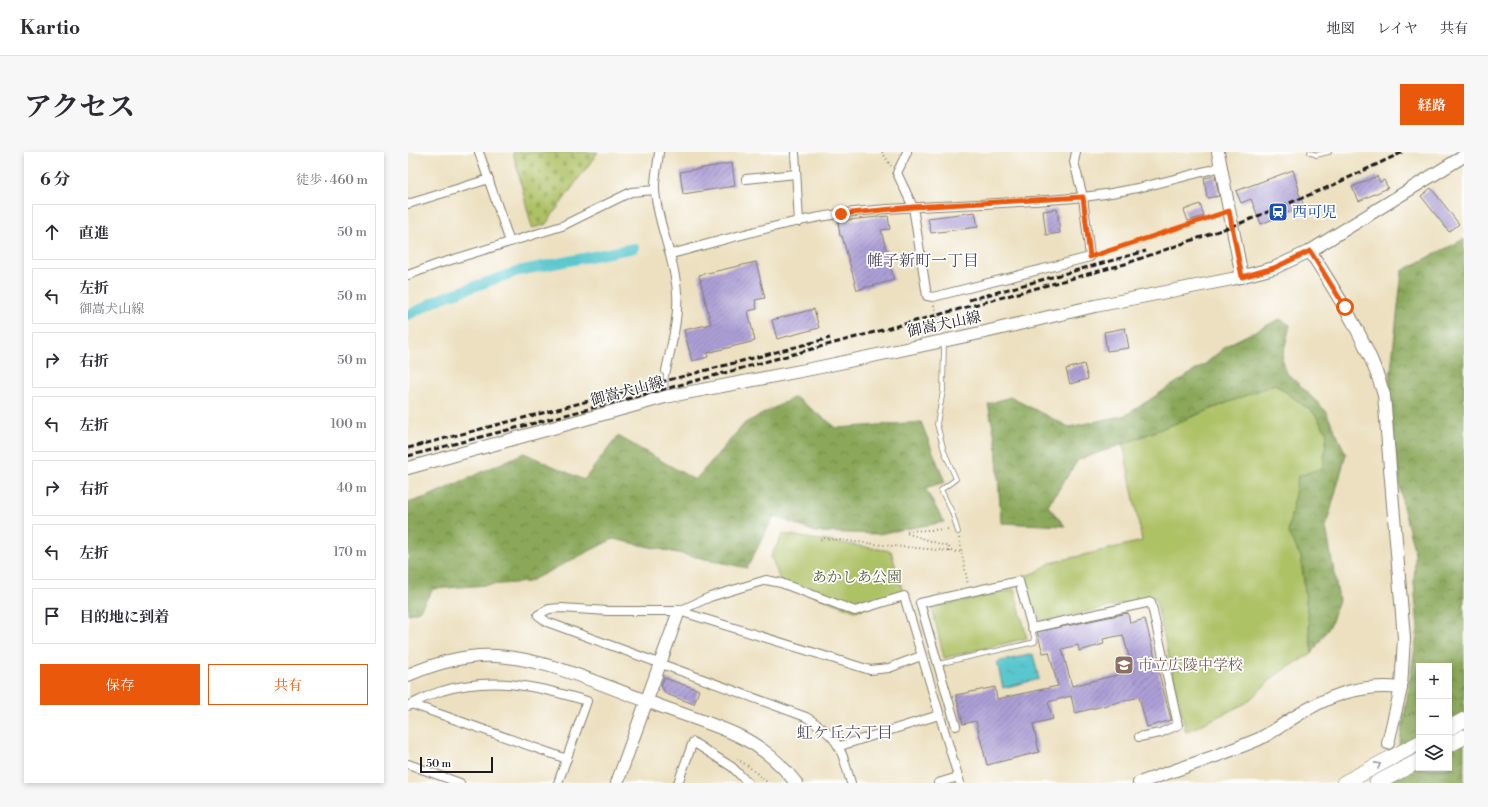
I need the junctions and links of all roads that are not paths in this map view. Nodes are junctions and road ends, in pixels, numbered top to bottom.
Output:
1 (479, 152) edge
2 (659, 152) edge
3 (795, 152) edge
4 (907, 152) edge
5 (1076, 152) edge
6 (1218, 152) edge
7 (1310, 152) edge
8 (1329, 152) edge
9 (1464, 156) edge
10 (1221, 167) junction
11 (796, 174) junction
12 (489, 179) junction
13 (746, 179) dead end
14 (655, 190) junction
15 (1083, 197) junction
16 (408, 204) edge
17 (913, 207) junction
18 (800, 222) junction
19 (510, 242) junction
20 (1310, 251) junction
21 (671, 254) junction
22 (408, 275) edge
23 (1242, 277) junction
24 (944, 341) junction
25 (666, 371) joint
26 (665, 397) junction
27 (408, 468) edge
28 (957, 530) road end
29 (679, 611) junction
30 (1032, 628) junction
31 (921, 656) junction
32 (661, 663) junction
33 (938, 664) junction
34 (408, 675) edge
35 (1401, 688) junction
36 (646, 701) junction
37 (410, 705) edge
38 (939, 715) junction
39 (1464, 720) edge
40 (956, 726) dead end
41 (1452, 726) edge
42 (1139, 736) dead end
43 (1464, 737) edge
44 (1388, 743) dead end
45 (1452, 743) edge
46 (1416, 745) edge
47 (840, 746) junction
48 (567, 759) junction
49 (1416, 763) edge
50 (408, 764) edge
51 (959, 780) edge
52 (460, 783) edge
53 (558, 783) edge
54 (617, 783) edge
55 (678, 783) edge
56 (748, 783) edge
57 (796, 783) edge
58 (851, 783) edge
59 (938, 783) edge
60 (1139, 783) edge
61 (1344, 783) edge
62 (1377, 783) edge

1 - 12 street
2 - 14 street
3 - 11 street
4 - 17 street
5 - 15 street
6 - 10 street
7 - 8 lane
9 - 20 street, 御嵩犬山線
10 - 15 street
10 - 23 street
11 - 13 street
11 - 18 street
12 - 16 street
12 - 19 street
14 - 19 street
14 - 21 street
15 - 17 street
15 - 17 street
17 - 18 street
18 - 21 street
19 - 22 street
20 - 23 street, 御嵩犬山線
20 - 35 street
21 - 25 street
23 - 24 street, 御嵩犬山線
24 - 26 street, 御嵩犬山線
24 - 28 lane
25 - 26 lane
26 - 27 street, 御嵩犬山線
29 - 31 street
29 - 31 street
29 - 32 street
29 - 32 street
30 - 33 lane
30 - 33 street
30 - 42 street
31 - 38 street
32 - 36 street
32 - 47 street
33 - 40 street
34 - 36 street
35 - 44 street
35 - 60 street
36 - 54 street
36 - 57 street
37 - 48 street
37 - 48 street
38 - 47 street
38 - 51 street
39 - 41 highway
43 - 45 highway
61 -> 46 highway
47 - 58 street
48 - 53 street
49 - 62 highway
50 - 52 street
51 - 59 street
55 - 56 street

